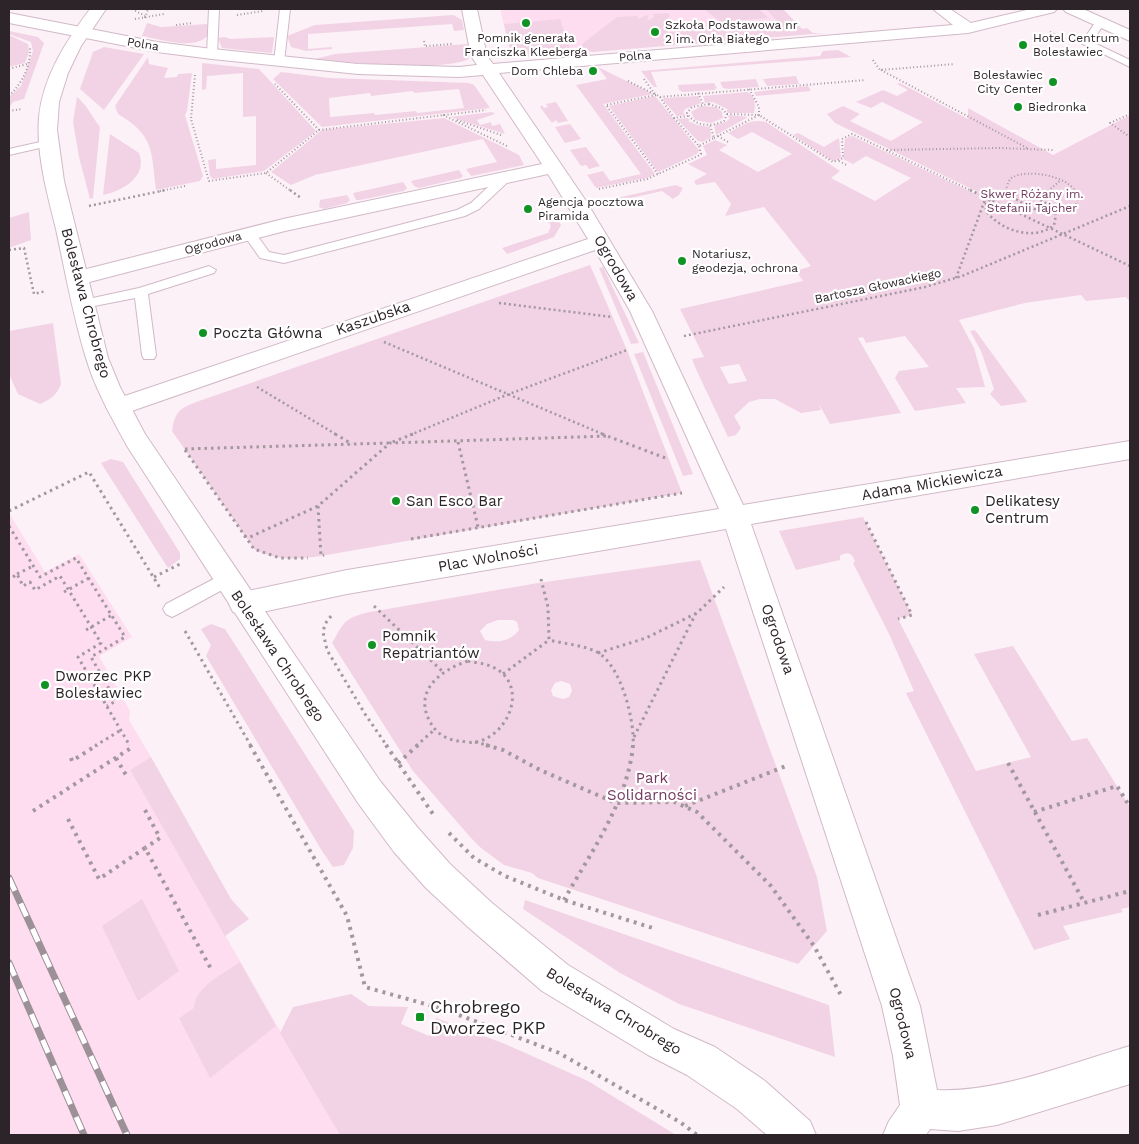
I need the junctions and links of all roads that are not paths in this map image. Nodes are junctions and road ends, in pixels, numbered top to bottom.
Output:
1 (98, 9) edge
2 (285, 9) edge
3 (469, 9) edge
4 (940, 9) edge
5 (1049, 9) edge
6 (1071, 9) edge
7 (213, 16) edge
8 (9, 18) edge
9 (1100, 22) junction
10 (968, 28) junction
11 (80, 32) junction
12 (1130, 36) edge
13 (212, 54) junction
14 (279, 62) junction
15 (1130, 64) edge
16 (490, 69) junction
17 (48, 143) junction
18 (9, 152) edge
19 (554, 167) junction
20 (506, 177) junction
21 (249, 234) junction
22 (601, 241) junction
23 (209, 270) dead end
24 (78, 278) junction
25 (141, 292) junction
26 (84, 304) junction
27 (149, 355) dead end
28 (118, 407) junction
29 (1130, 450) edge
30 (734, 516) junction
31 (235, 591) junction
32 (172, 609) road end
33 (1130, 1065) edge
34 (912, 1122) edge
35 (796, 1135) edge

1 - 11 street, Bolesława Chrobrego
2 - 14 lane
3 - 16 street, Ogrodowa
4 - 10 street
5 - 10 street, Polna
6 - 9 street
7 - 13 lane
8 - 11 street, Polna
9 - 12 street
9 - 15 lane
10 - 16 street, Polna
11 - 13 street, Polna
11 - 17 street, Bolesława Chrobrego
13 - 14 street, Polna
14 - 16 street, Polna
16 - 19 street, Ogrodowa
17 - 18 lane
17 - 24 street, Bolesława Chrobrego
19 - 20 street, Ogrodowa
19 - 22 street, Ogrodowa
20 - 21 street, Ogrodowa
20 - 21 lane
21 - 24 street, Ogrodowa
22 - 28 street, Kaszubska
22 - 30 street, Ogrodowa
23 - 25 lane
24 - 26 street, Bolesława Chrobrego
25 - 26 lane
25 - 27 lane
26 - 28 street, Bolesława Chrobrego
28 - 31 street, Bolesława Chrobrego
29 - 30 street, Adama Mickiewicza
30 - 31 street, Plac Wolności
30 - 34 street, Ogrodowa
31 - 32 lane
31 - 35 street, Bolesława Chrobrego
33 - 34 street

